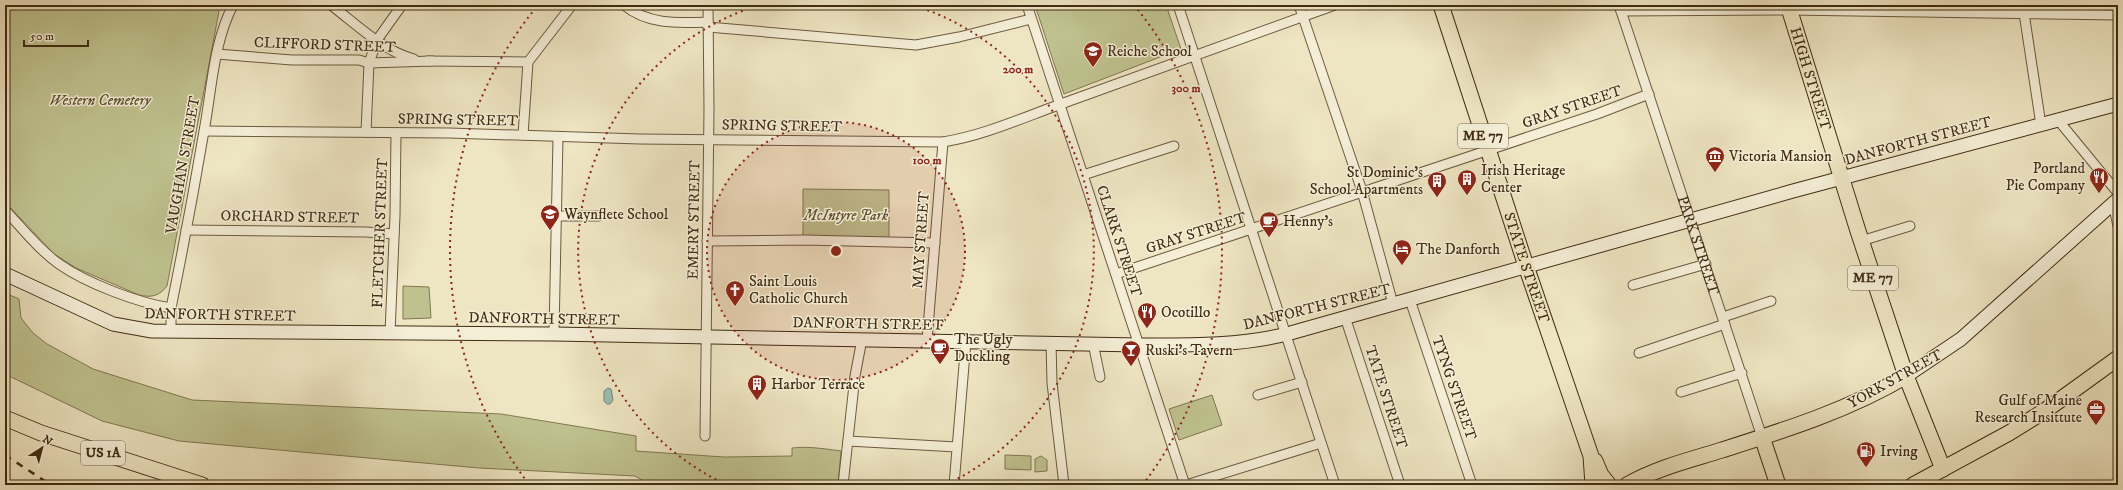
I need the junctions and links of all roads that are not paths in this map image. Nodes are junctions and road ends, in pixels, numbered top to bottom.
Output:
1 (233, 5) edge
2 (331, 5) edge
3 (402, 5) edge
4 (572, 5) edge
5 (624, 5) edge
6 (708, 5) edge
7 (1027, 5) edge
8 (1178, 5) edge
9 (1299, 5) edge
10 (1335, 5) edge
11 (1440, 5) edge
12 (1620, 8) edge
13 (1788, 8) edge
14 (2024, 13) junction
15 (2118, 15) edge
16 (1303, 17) junction
17 (1031, 19) junction
18 (708, 24) junction
19 (377, 40) junction
20 (217, 54) junction
21 (1195, 56) junction
22 (432, 61) junction
23 (528, 62) junction
24 (369, 63) junction
25 (1649, 94) junction
26 (1060, 104) junction
27 (2118, 104) edge
28 (2058, 120) junction
29 (2041, 125) junction
30 (205, 131) junction
31 (366, 132) junction
32 (396, 133) junction
33 (523, 136) junction
34 (558, 137) junction
35 (709, 138) junction
36 (943, 142) junction
37 (1174, 146) dead end
38 (1488, 150) junction
39 (1082, 175) junction
40 (1842, 178) junction
41 (1362, 191) junction
42 (2116, 198) edge
43 (5, 210) edge
44 (557, 216) junction
45 (598, 216) dead end
46 (1691, 220) junction
47 (1910, 226) dead end
48 (2118, 226) edge
49 (1251, 229) junction
50 (186, 230) junction
51 (394, 234) junction
52 (707, 241) junction
53 (1861, 241) junction
54 (935, 243) junction
55 (1706, 264) junction
56 (1526, 266) junction
57 (5, 274) edge
58 (1116, 274) junction
59 (1633, 285) dead end
60 (1410, 300) junction
61 (1771, 301) dead end
62 (1393, 304) junction
63 (171, 308) junction
64 (1345, 317) junction
65 (1724, 320) junction
66 (171, 332) junction
67 (390, 333) junction
68 (554, 334) junction
69 (1287, 334) junction
70 (706, 338) junction
71 (862, 339) junction
72 (927, 340) junction
73 (966, 341) junction
74 (1051, 342) junction
75 (1093, 343) junction
76 (1139, 345) junction
77 (1639, 353) dead end
78 (2118, 358) edge
79 (1742, 373) junction
80 (1906, 376) junction
81 (1100, 377) dead end
82 (1302, 382) junction
83 (1681, 392) dead end
84 (1258, 394) dead end
85 (5, 418) edge
86 (705, 436) dead end
87 (1762, 437) junction
88 (848, 441) junction
89 (1321, 443) junction
90 (957, 448) junction
91 (1591, 456) junction
92 (1943, 469) junction
93 (202, 485) edge
94 (843, 485) edge
95 (954, 485) edge
96 (1064, 485) edge
97 (1185, 485) edge
98 (1335, 485) edge
99 (1400, 485) edge
100 (1472, 485) edge
101 (1593, 485) edge
102 (1609, 485) edge
103 (1627, 485) edge
104 (1778, 485) edge
105 (1913, 485) edge

1 - 20 street, VAUGHAN STREET
2 - 19 street, CLIFFORD STREET
3 - 19 street
4 - 23 street
5 - 18 street
6 - 18 street, EMERY STREET
7 - 17 street, CLARK STREET
8 - 21 street
9 - 16 street
10 - 16 street, SPRING STREET
11 - 38 main road, STATE STREET / ME 77
12 - 13 street
12 - 25 street, PARK STREET
13 - 14 street
13 - 40 main road, HIGH STREET / ME 77
14 - 15 street
14 - 29 street
16 - 21 street, SPRING STREET
16 - 41 street
17 - 18 street
17 - 26 street, CLARK STREET
18 - 35 street, EMERY STREET
19 - 22 street, CLIFFORD STREET
19 - 24 street
20 - 24 street, CLIFFORD STREET
20 - 30 street, VAUGHAN STREET
21 - 26 street, SPRING STREET
21 - 49 street
22 - 23 street, CLIFFORD STREET
22 - 24 street, CLIFFORD STREET
23 - 33 street
24 - 31 street
25 - 38 street, GRAY STREET
25 - 46 street, PARK STREET
26 - 36 street, SPRING STREET
26 - 39 street, CLARK STREET
27 - 28 street, DANFORTH STREET
28 - 29 street, DANFORTH STREET
28 - 42 street
29 - 40 street, DANFORTH STREET
30 - 31 street, SPRING STREET
30 - 50 street, VAUGHAN STREET
31 - 32 street, SPRING STREET
32 - 33 street, SPRING STREET
32 - 51 street, FLETCHER STREET
33 - 34 street, SPRING STREET
34 - 35 street, SPRING STREET
34 - 44 street
35 - 36 street, SPRING STREET
35 - 52 street, EMERY STREET
36 - 54 street, MAY STREET
37 - 39 street
38 - 41 street, GRAY STREET
38 - 56 main road, STATE STREET / ME 77
39 - 58 street, CLARK STREET
40 - 46 street, DANFORTH STREET
40 - 53 main road, HIGH STREET / ME 77
41 - 49 street, GRAY STREET
41 - 62 street
42 - 48 street
42 - 80 street, YORK STREET
43 - 63 street
44 - 45 street
44 - 68 street
46 - 55 street, PARK STREET
46 - 56 street, DANFORTH STREET
47 - 53 street
49 - 58 street, GRAY STREET
49 - 69 street
50 - 51 street, ORCHARD STREET
50 - 63 street, VAUGHAN STREET
51 - 67 street, FLETCHER STREET
52 - 54 street
52 - 70 street, EMERY STREET
53 - 80 main road, HIGH STREET / ME 77
54 - 72 street, MAY STREET
55 - 59 street
55 - 65 street, PARK STREET
56 - 60 street, DANFORTH STREET
56 - 91 main road, STATE STREET / ME 77
57 - 66 street, DANFORTH STREET
58 - 76 street, CLARK STREET
60 - 62 street, DANFORTH STREET
60 - 100 street, TYNG STREET
61 - 65 street
62 - 64 street, DANFORTH STREET
63 - 66 street, VAUGHAN STREET
64 - 69 street, DANFORTH STREET
64 - 99 street, TATE STREET
65 - 77 street
65 - 79 street, PARK STREET
66 - 67 street, DANFORTH STREET
67 - 68 street, DANFORTH STREET
68 - 70 street, DANFORTH STREET
69 - 76 street, DANFORTH STREET
69 - 82 street
70 - 71 street, DANFORTH STREET
70 - 86 street, EMERY STREET
71 - 72 street, DANFORTH STREET
71 - 88 street
72 - 73 street, DANFORTH STREET
73 - 74 street, DANFORTH STREET
73 - 90 street
74 - 75 street, DANFORTH STREET
74 - 96 street
75 - 76 street, DANFORTH STREET
75 - 81 street
76 - 97 street, CLARK STREET
78 - 92 main road
79 - 83 street
79 - 87 street, PARK STREET
80 - 87 main road, YORK STREET
80 - 92 main road, HIGH STREET
82 - 84 street
82 - 89 street
85 - 93 main road, US 1A
87 - 103 main road, YORK STREET
87 - 104 main road, PARK STREET
88 - 90 street
88 - 94 street
89 - 97 street
89 - 98 street
90 - 95 street
91 - 101 main road, STATE STREET / ME 77
91 - 102 main road
92 - 105 main road

